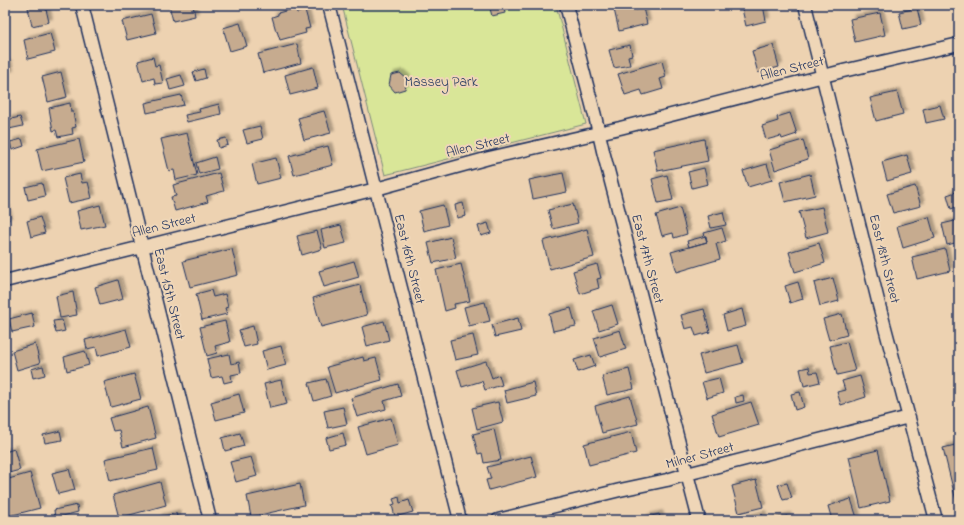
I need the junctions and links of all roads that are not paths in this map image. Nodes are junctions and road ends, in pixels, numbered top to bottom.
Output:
1 (82, 5) edge
2 (329, 5) edge
3 (566, 5) edge
4 (805, 5) edge
5 (959, 44) edge
6 (824, 76) junction
7 (599, 133) junction
8 (376, 189) junction
9 (142, 247) junction
10 (5, 281) edge
11 (909, 417) junction
12 (687, 474) junction
13 (210, 520) edge
14 (460, 520) edge
15 (498, 520) edge
16 (699, 520) edge
17 (936, 520) edge

1 - 9 street, East 15th Street
2 - 8 street, East 16th Street
3 - 7 street, East 17th Street
4 - 6 street, East 18th Street
5 - 6 street, Allen Street
6 - 7 street, Allen Street
6 - 11 street, East 18th Street
7 - 8 street, Allen Street
7 - 12 street, East 17th Street
8 - 9 street, Allen Street
8 - 14 street, East 16th Street
9 - 10 street, Allen Street
9 - 13 street, East 15th Street
11 - 12 street, Milner Street
11 - 17 street, East 18th Street
12 - 15 street, Milner Street
12 - 16 street, East 17th Street

